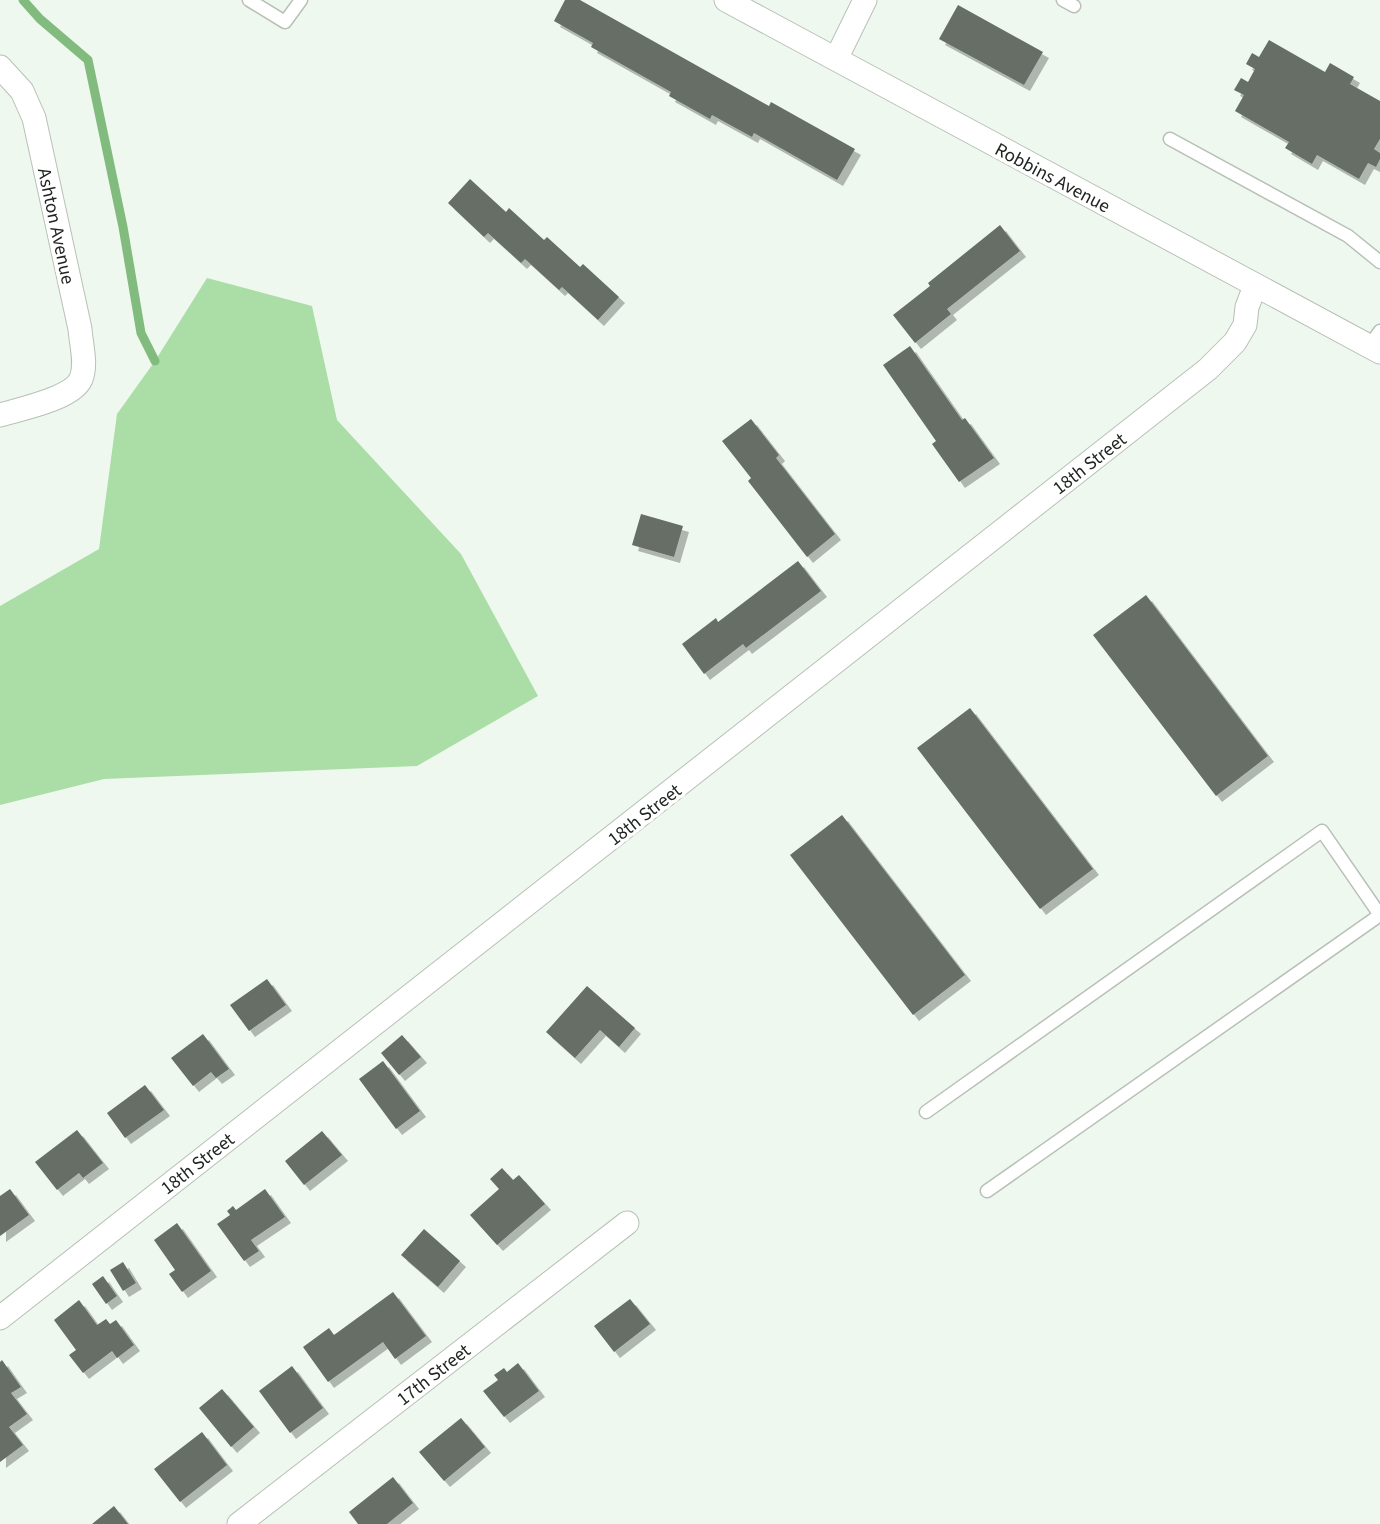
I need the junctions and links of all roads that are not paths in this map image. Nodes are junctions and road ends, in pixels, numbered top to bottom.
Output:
1 (249, 0) edge
2 (301, 0) edge
3 (726, 0) edge
4 (866, 0) edge
5 (836, 59) junction
6 (0, 67) edge
7 (1170, 139) dead end
8 (1380, 262) edge
9 (1255, 286) junction
10 (1376, 343) edge
11 (0, 415) edge
12 (1380, 915) edge
13 (926, 1112) dead end
14 (987, 1191) dead end
15 (627, 1223) dead end
16 (0, 1318) edge
17 (239, 1524) edge

1 - 2 lane
3 - 5 street, Robbins Avenue
4 - 5 street
5 - 9 street, Robbins Avenue
6 - 11 street, Ashton Avenue
7 - 8 lane
9 - 10 street, Robbins Avenue
9 - 16 street, 18th Street
12 - 13 lane
12 - 14 lane
15 - 17 street, 17th Street

